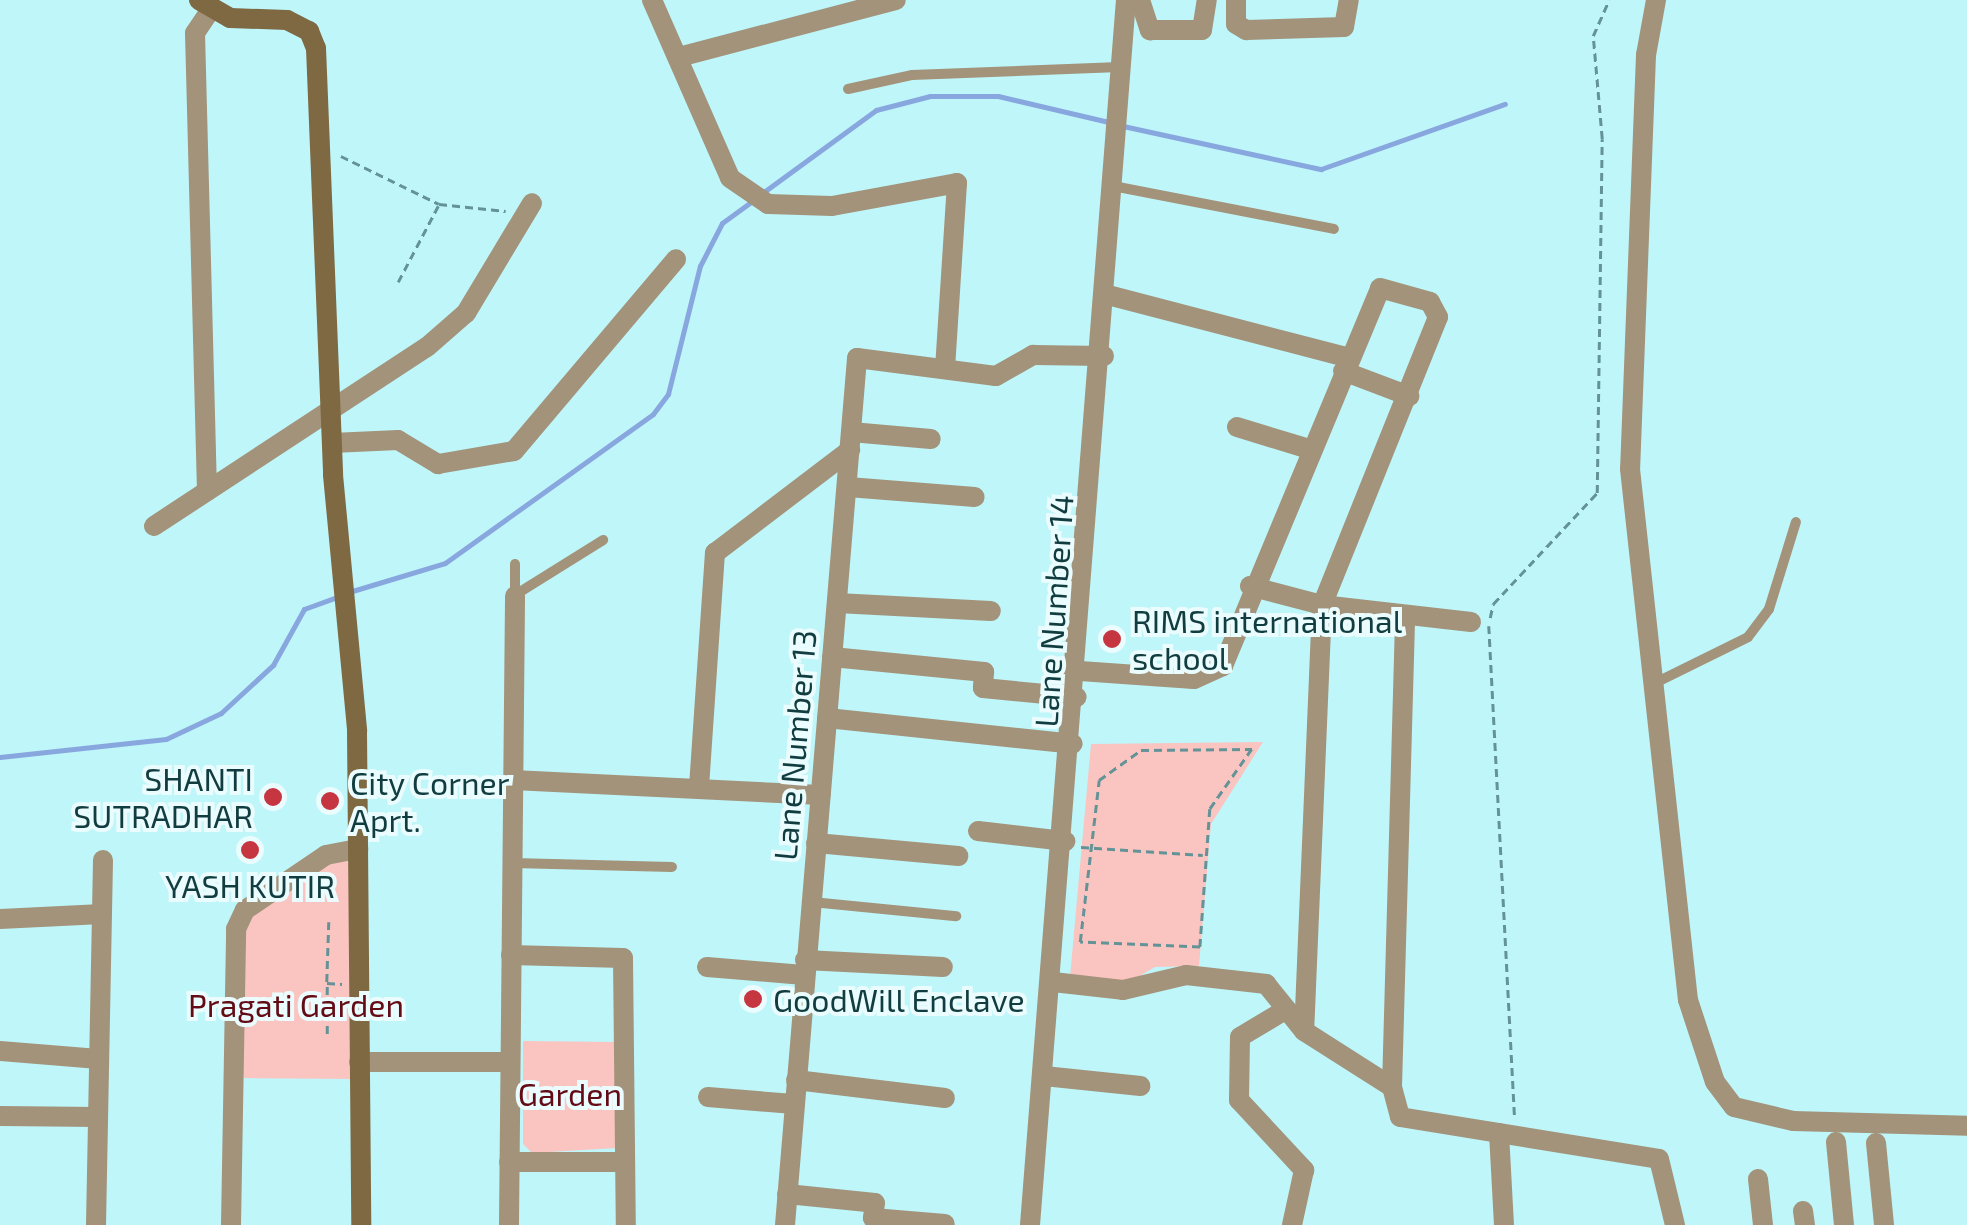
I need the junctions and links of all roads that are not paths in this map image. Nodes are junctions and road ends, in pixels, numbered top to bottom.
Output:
1 (652, 0) edge
2 (896, 0) edge
3 (1126, 0) edge
4 (1140, 0) edge
5 (1207, 0) edge
6 (1236, 0) edge
7 (1350, 0) edge
8 (1656, 0) edge
9 (204, 6) edge
10 (680, 56) junction
11 (1121, 76) junction
12 (848, 89) dead end
13 (1113, 186) junction
14 (529, 208) road end
15 (1334, 229) dead end
16 (676, 259) dead end
17 (1104, 294) junction
18 (1104, 356) junction
19 (1346, 365) junction
20 (945, 368) junction
21 (1409, 396) junction
22 (330, 410) junction
23 (1237, 427) dead end
24 (931, 438) dead end
25 (850, 441) junction
26 (332, 442) junction
27 (1309, 450) junction
28 (848, 486) junction
29 (207, 491) junction
30 (975, 497) dead end
31 (1796, 522) dead end
32 (154, 526) dead end
33 (603, 540) dead end
34 (515, 564) dead end
35 (1250, 586) junction
36 (514, 596) junction
37 (837, 603) junction
38 (1322, 606) junction
39 (991, 612) dead end
40 (1405, 616) junction
41 (1471, 622) dead end
42 (832, 657) junction
43 (1080, 671) junction
44 (1650, 685) junction
45 (1078, 697) junction
46 (828, 718) junction
47 (1074, 744) junction
48 (513, 780) junction
49 (699, 787) junction
50 (821, 795) junction
51 (978, 831) dead end
52 (816, 843) junction
53 (1065, 843) junction
54 (358, 849) junction
55 (958, 856) dead end
56 (103, 860) dead end
57 (512, 863) junction
58 (672, 867) dead end
59 (810, 902) junction
60 (102, 914) junction
61 (956, 916) dead end
62 (0, 918) edge
63 (511, 956) junction
64 (707, 967) dead end
65 (942, 967) dead end
66 (804, 968) junction
67 (1053, 982) junction
68 (1284, 1010) junction
69 (1304, 1031) junction
70 (0, 1050) edge
71 (99, 1059) junction
72 (359, 1062) junction
73 (510, 1062) junction
74 (1044, 1076) junction
75 (796, 1080) junction
76 (1140, 1086) dead end
77 (1392, 1087) junction
78 (708, 1097) dead end
79 (944, 1098) dead end
80 (794, 1104) junction
81 (0, 1116) edge
82 (98, 1118) junction
83 (1967, 1126) edge
84 (1507, 1134) junction
85 (1836, 1142) dead end
86 (1876, 1142) dead end
87 (509, 1162) junction
88 (626, 1162) junction
89 (1758, 1179) dead end
90 (787, 1194) junction
91 (945, 1224) edge
92 (96, 1225) edge
93 (232, 1225) edge
94 (361, 1225) edge
95 (509, 1225) edge
96 (626, 1225) edge
97 (785, 1225) edge
98 (1030, 1225) edge
99 (1292, 1225) edge
100 (1504, 1225) edge
101 (1675, 1225) edge
102 (1763, 1225) edge
103 (1844, 1225) edge
104 (1884, 1225) edge

1 - 10 street
2 - 10 street
3 - 11 street, Lane Number 14
4 - 5 street
6 - 7 street
8 - 44 street
9 - 22 street
9 - 29 street
10 - 20 street
11 - 12 lane
11 - 13 street, Lane Number 14
13 - 15 lane
13 - 17 street, Lane Number 14
14 - 22 street
16 - 26 street
17 - 18 street, Lane Number 14
17 - 19 street
18 - 20 street
18 - 43 street, Lane Number 14
19 - 21 street
19 - 21 street
19 - 27 street
20 - 25 street, Lane Number 13
21 - 38 street
22 - 26 street
22 - 29 street
23 - 27 street
24 - 25 street
25 - 28 street, Lane Number 13
25 - 49 street
26 - 54 street
27 - 35 street
28 - 30 street
28 - 37 street, Lane Number 13
29 - 32 street
31 - 44 lane
33 - 36 lane
34 - 36 lane
35 - 38 street
35 - 43 street
36 - 48 street
37 - 39 street
37 - 42 street, Lane Number 13
38 - 40 street
38 - 69 street
40 - 41 street
40 - 77 street
42 - 45 street
42 - 46 street, Lane Number 13
43 - 45 street, Lane Number 14
44 - 83 street
45 - 47 street, Lane Number 14
46 - 47 street
46 - 50 street, Lane Number 13
47 - 53 street, Lane Number 14
48 - 49 street
48 - 57 street
49 - 50 street
50 - 52 street, Lane Number 13
51 - 53 street
52 - 55 street
52 - 59 street, Lane Number 13
53 - 67 street, Lane Number 14
54 - 72 street
54 - 93 street
56 - 60 street
57 - 58 lane
57 - 63 street
59 - 61 lane
59 - 66 street, Lane Number 13
60 - 62 street
60 - 71 street
63 - 73 street
63 - 88 street
64 - 66 street
65 - 66 street
66 - 75 street, Lane Number 13
67 - 68 street
67 - 74 street, Lane Number 14
68 - 69 street
68 - 99 street
69 - 77 street
70 - 71 street
71 - 82 street
72 - 73 street
72 - 94 street
73 - 87 street
74 - 76 street
74 - 98 street, Lane Number 14
75 - 79 street
75 - 80 street, Lane Number 13
77 - 84 street
78 - 80 street
80 - 90 street, Lane Number 13
81 - 82 street
82 - 92 street
84 - 100 street
84 - 101 street
85 - 103 street
86 - 104 street
87 - 88 street
87 - 95 street
88 - 96 street
89 - 102 street
90 - 91 street
90 - 97 street, Lane Number 13

